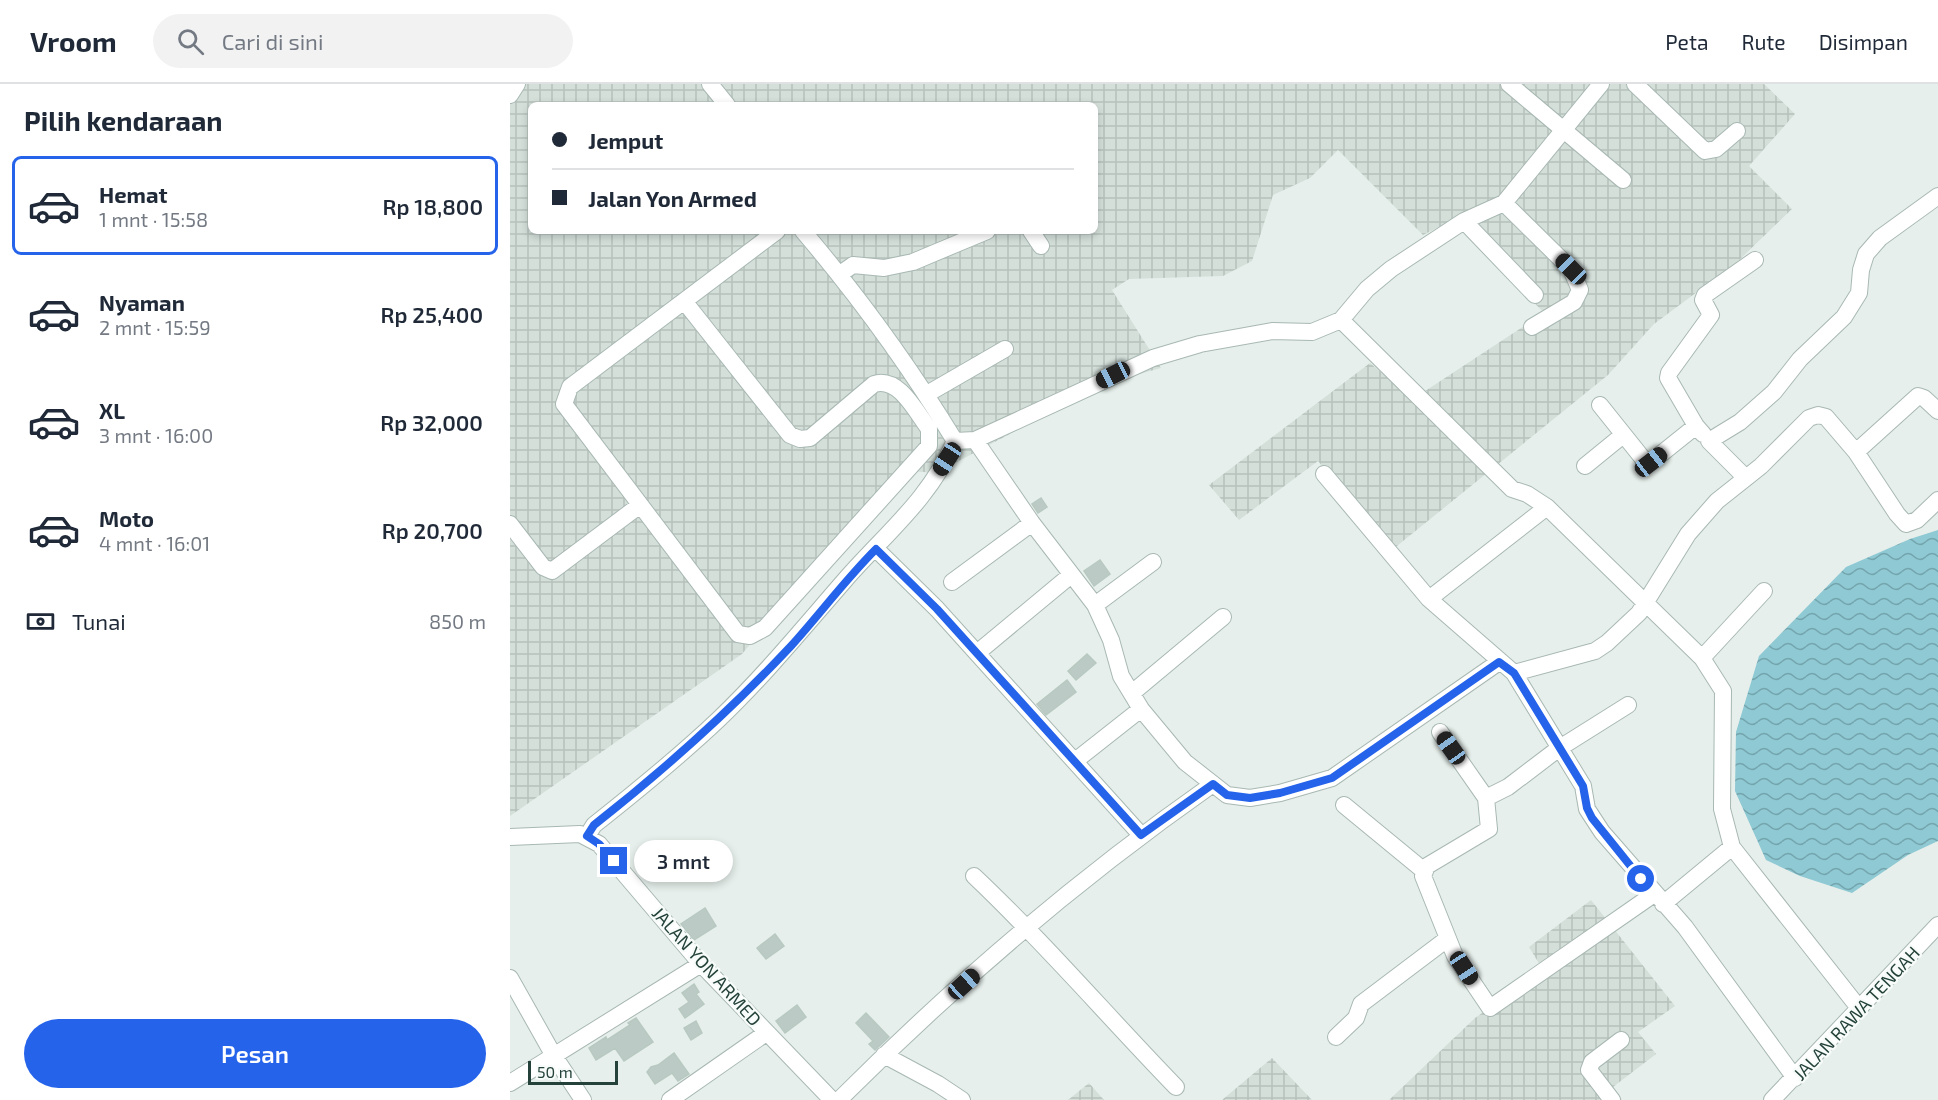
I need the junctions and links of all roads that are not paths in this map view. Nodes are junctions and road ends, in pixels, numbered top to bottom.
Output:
1 (517, 84) edge
2 (710, 84) edge
3 (1509, 84) edge
4 (1601, 84) edge
5 (1635, 84) edge
6 (1529, 89) edge
7 (510, 95) edge
8 (725, 102) edge
9 (1565, 129) junction
10 (1737, 131) dead end
11 (1623, 180) dead end
12 (1938, 196) edge
13 (1504, 203) junction
14 (1464, 221) junction
15 (773, 234) edge
16 (806, 234) edge
17 (980, 234) edge
18 (1033, 234) edge
19 (1041, 246) dead end
20 (1755, 260) dead end
21 (840, 274) junction
22 (1534, 295) dead end
23 (684, 301) junction
24 (1341, 320) junction
25 (1532, 327) dead end
26 (1005, 349) dead end
27 (927, 394) junction
28 (1600, 405) dead end
29 (1938, 411) edge
30 (1696, 426) junction
31 (1623, 435) junction
32 (975, 440) junction
33 (955, 441) junction
34 (1709, 441) junction
35 (1856, 452) junction
36 (1585, 466) dead end
37 (1324, 474) dead end
38 (1746, 478) junction
39 (1938, 500) edge
40 (640, 505) junction
41 (1547, 507) junction
42 (1032, 523) junction
43 (510, 524) edge
44 (876, 549) junction
45 (1153, 562) dead end
46 (1071, 575) junction
47 (952, 582) dead end
48 (1764, 591) dead end
49 (1429, 599) junction
50 (1646, 604) junction
51 (1095, 605) junction
52 (1223, 617) dead end
53 (977, 653) junction
54 (1702, 658) junction
55 (1499, 662) junction
56 (1514, 673) junction
57 (1132, 693) junction
58 (1629, 705) dead end
59 (1141, 709) junction
60 (1440, 732) dead end
61 (1558, 749) junction
62 (1075, 761) junction
63 (1213, 784) junction
64 (1486, 798) junction
65 (1344, 806) dead end
66 (1141, 835) junction
67 (587, 836) junction
68 (510, 837) edge
69 (1732, 848) junction
70 (1424, 870) junction
71 (974, 876) dead end
72 (1659, 899) junction
73 (1938, 924) edge
74 (1028, 927) junction
75 (1447, 939) junction
76 (701, 964) junction
77 (510, 978) edge
78 (1859, 1008) junction
79 (766, 1033) junction
80 (1336, 1037) dead end
81 (1621, 1040) dead end
82 (884, 1055) junction
83 (554, 1056) junction
84 (1795, 1078) junction
85 (510, 1083) edge
86 (1176, 1087) dead end
87 (1774, 1099) edge
88 (583, 1100) edge
89 (670, 1100) edge
90 (832, 1100) edge
91 (839, 1100) edge
92 (962, 1100) edge
93 (1612, 1100) edge

1 - 7 street
2 - 8 street
3 - 6 street
4 - 9 street
5 - 10 street
6 - 9 street
9 - 11 street
9 - 13 street
12 - 34 street
13 - 14 street
13 - 25 street
14 - 22 street
14 - 24 street
15 - 23 street
16 - 21 street
17 - 21 street
18 - 19 street
20 - 30 street
21 - 27 street
23 - 40 street
23 - 40 street
24 - 32 street
24 - 41 street
26 - 27 street
27 - 33 street
28 - 31 street
29 - 35 street
30 - 31 street
30 - 34 street
31 - 36 street
32 - 33 street
32 - 42 street
33 - 44 street
34 - 38 street
35 - 38 street
35 - 39 street
37 - 49 street
38 - 50 street
40 - 43 street
41 - 49 street
41 - 50 street
42 - 46 street
42 - 47 street
44 - 53 street
44 - 67 street
45 - 51 street
46 - 51 street
46 - 53 street
48 - 54 street
49 - 55 street
50 - 54 street
50 - 56 street
51 - 57 street
52 - 57 street
53 - 62 street
54 - 69 street
55 - 56 street
55 - 63 street
56 - 61 street
57 - 59 street
58 - 61 street
59 - 62 street
59 - 63 street
60 - 64 street
61 - 64 street
61 - 72 street
62 - 66 street
63 - 66 street
64 - 70 street
65 - 70 street
66 - 74 street
67 - 68 street
67 - 76 street, JALAN YON ARMED
69 - 72 street
69 - 78 street
70 - 75 street
71 - 74 street
72 - 75 street
72 - 84 street
73 - 78 street, JALAN RAWA TENGAH
74 - 82 street
74 - 86 street
75 - 80 street
76 - 79 street, JALAN YON ARMED
76 - 83 street
77 - 83 street
78 - 84 street, JALAN RAWA TENGAH
79 - 89 street
79 - 90 street, JALAN YON ARMED
81 - 93 street
82 - 91 street
82 - 92 street
83 - 85 street
83 - 88 street
84 - 87 street, JALAN RAWA TENGAH

